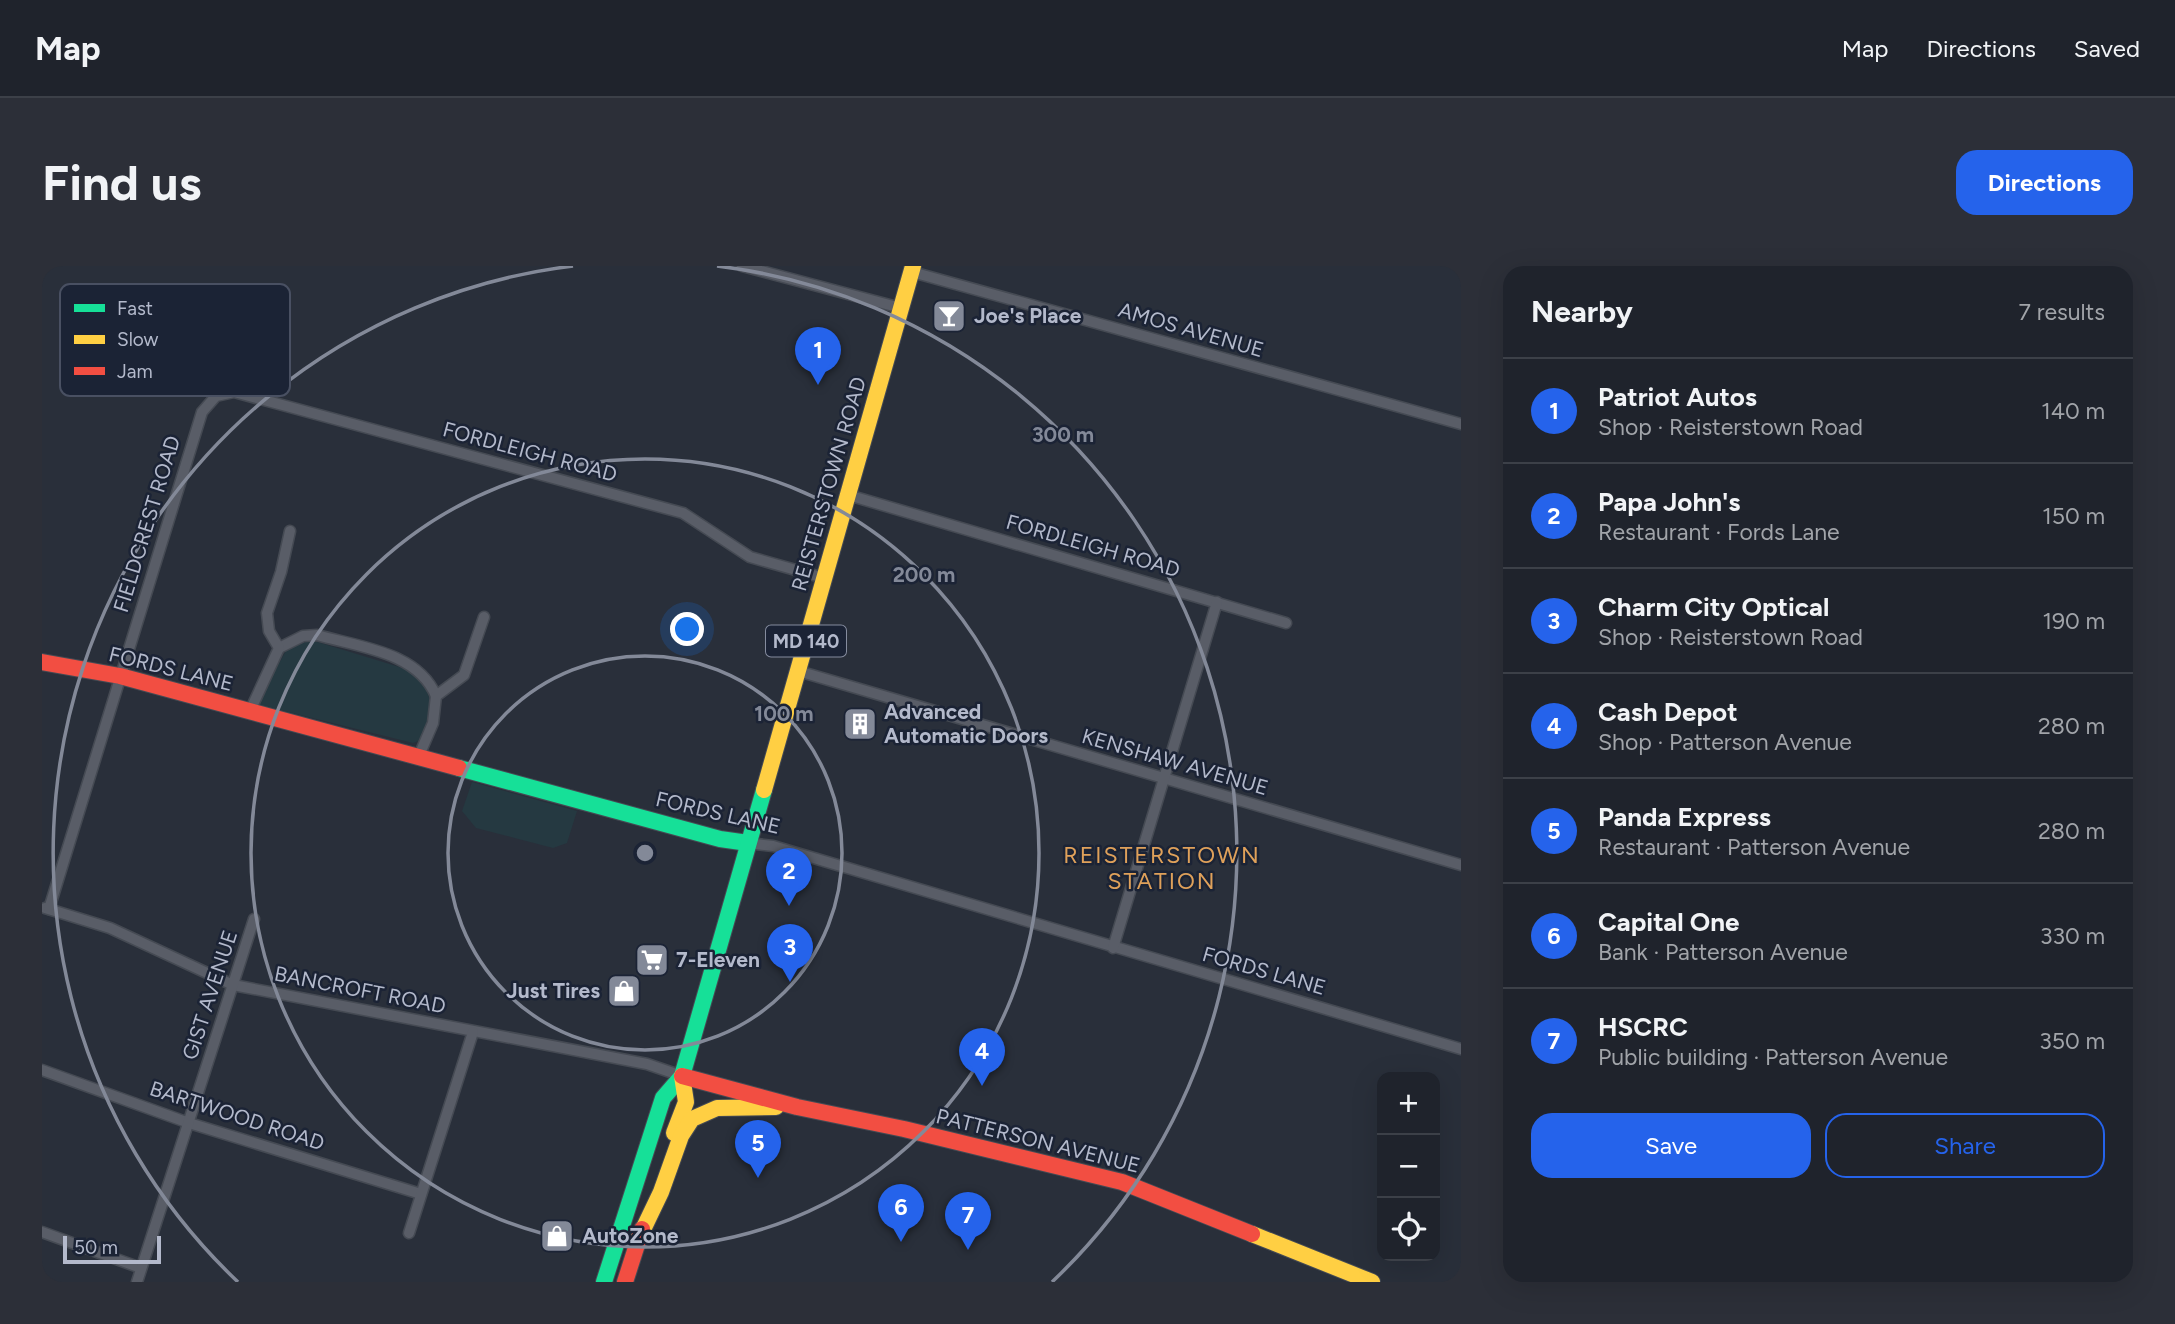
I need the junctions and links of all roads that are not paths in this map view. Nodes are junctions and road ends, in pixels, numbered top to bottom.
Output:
1 (742, 266) edge
2 (912, 269) edge
3 (901, 308) junction
4 (216, 396) edge
5 (249, 396) edge
6 (1461, 424) edge
7 (848, 495) junction
8 (290, 531) dead end
9 (824, 578) junction
10 (1217, 602) junction
11 (484, 617) dead end
12 (1286, 623) dead end
13 (279, 648) junction
14 (42, 662) edge
15 (797, 671) junction
16 (120, 676) junction
17 (436, 696) junction
18 (250, 711) junction
19 (418, 758) junction
20 (1164, 779) junction
21 (748, 843) junction
22 (1461, 865) edge
23 (45, 908) edge
24 (254, 919) dead end
25 (1113, 948) junction
26 (233, 985) junction
27 (473, 1032) junction
28 (1461, 1049) edge
29 (42, 1070) edge
30 (681, 1076) junction
31 (797, 1107) junction
32 (189, 1123) junction
33 (421, 1194) junction
34 (42, 1232) edge
35 (409, 1233) dead end
36 (638, 1240) junction
37 (141, 1268) junction
38 (137, 1282) edge
39 (604, 1282) edge
40 (625, 1282) edge
41 (1372, 1282) edge

1 - 3 street
2 - 3 main road, REISTERSTOWN ROAD / MD 140
2 - 6 street, AMOS AVENUE
3 - 7 main road, REISTERSTOWN ROAD / MD 140
4 - 16 street, FIELDCREST ROAD
5 - 9 street, FORDLEIGH ROAD
7 - 9 main road, REISTERSTOWN ROAD / MD 140
7 - 10 street, FORDLEIGH ROAD
8 - 13 street
9 - 15 main road, REISTERSTOWN ROAD / MD 140
10 - 12 street, FORDLEIGH ROAD
10 - 20 street
11 - 17 street
13 - 17 street
13 - 18 street
14 - 16 main road, FORDS LANE
15 - 20 street, KENSHAW AVENUE
15 - 21 main road, REISTERSTOWN ROAD / MD 140
16 - 18 main road, FORDS LANE
16 - 23 street, FIELDCREST ROAD
17 - 19 street
18 - 19 main road, FORDS LANE
19 - 21 main road, FORDS LANE
20 - 22 street, KENSHAW AVENUE
20 - 25 street
21 - 25 street, FORDS LANE
21 - 30 main road, REISTERSTOWN ROAD / MD 140
23 - 26 street, BANCROFT ROAD
24 - 26 street, GIST AVENUE
25 - 28 street, FORDS LANE
26 - 27 street, BANCROFT ROAD
26 - 32 street, GIST AVENUE
27 - 30 street, BANCROFT ROAD
27 - 33 street
29 - 32 street, BARTWOOD ROAD
30 - 31 main road, PATTERSON AVENUE
30 - 36 main road, REISTERSTOWN ROAD / MD 140
30 - 39 main road, REISTERSTOWN ROAD / MD 140
31 - 36 main road
31 - 41 main road, PATTERSON AVENUE
32 - 33 street, BARTWOOD ROAD
32 - 37 street, GIST AVENUE
33 - 35 street
34 - 37 street
36 - 40 main road, REISTERSTOWN ROAD / MD 140
37 - 38 street, GIST AVENUE

